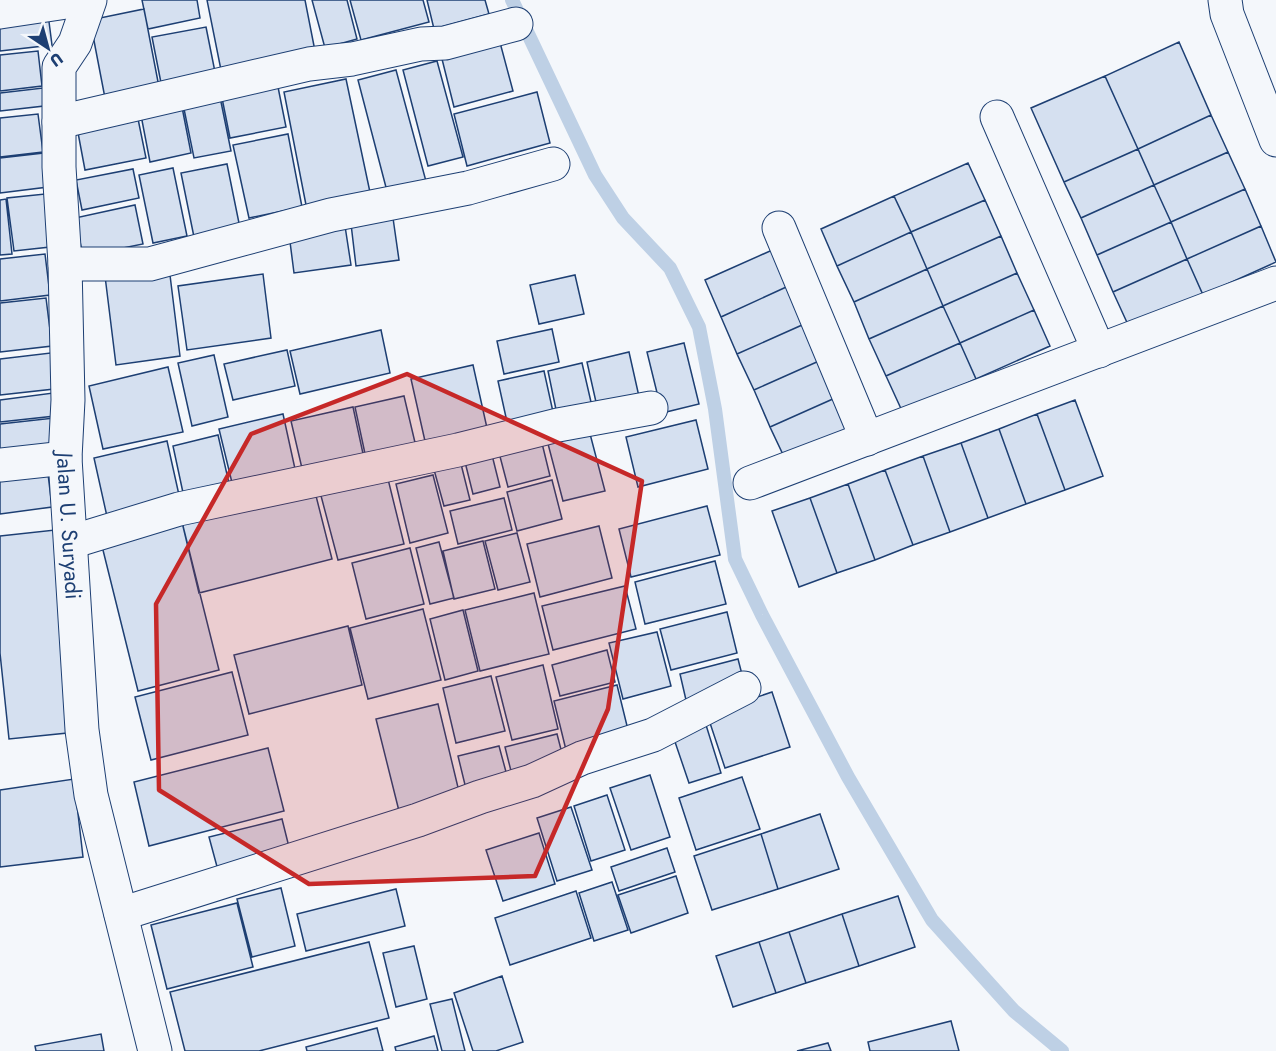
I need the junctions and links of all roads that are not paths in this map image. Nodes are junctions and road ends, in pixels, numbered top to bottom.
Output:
1 (80, 0) edge
2 (90, 0) edge
3 (1225, 0) edge
4 (0, 12) edge
5 (516, 24) dead end
6 (997, 117) dead end
7 (59, 122) junction
8 (1276, 140) edge
9 (553, 164) dead end
10 (779, 228) dead end
11 (65, 264) junction
12 (1276, 283) edge
13 (1099, 351) junction
14 (651, 408) dead end
15 (867, 439) junction
16 (65, 458) junction
17 (0, 465) edge
18 (750, 483) dead end
19 (72, 542) junction
20 (744, 688) dead end
21 (121, 914) junction
22 (155, 1051) edge

1 - 4 street
2 - 7 street, Jalan U. Suryadi
3 - 8 street
5 - 7 street
6 - 13 street
7 - 11 street, Jalan U. Suryadi
9 - 11 street
10 - 15 street
11 - 16 street, Jalan U. Suryadi
12 - 13 street
13 - 15 street
14 - 19 street
15 - 18 street
16 - 17 street
16 - 19 street, Jalan U. Suryadi
19 - 21 street, Jalan U. Suryadi
20 - 21 street
21 - 22 street, Jalan U. Suryadi

